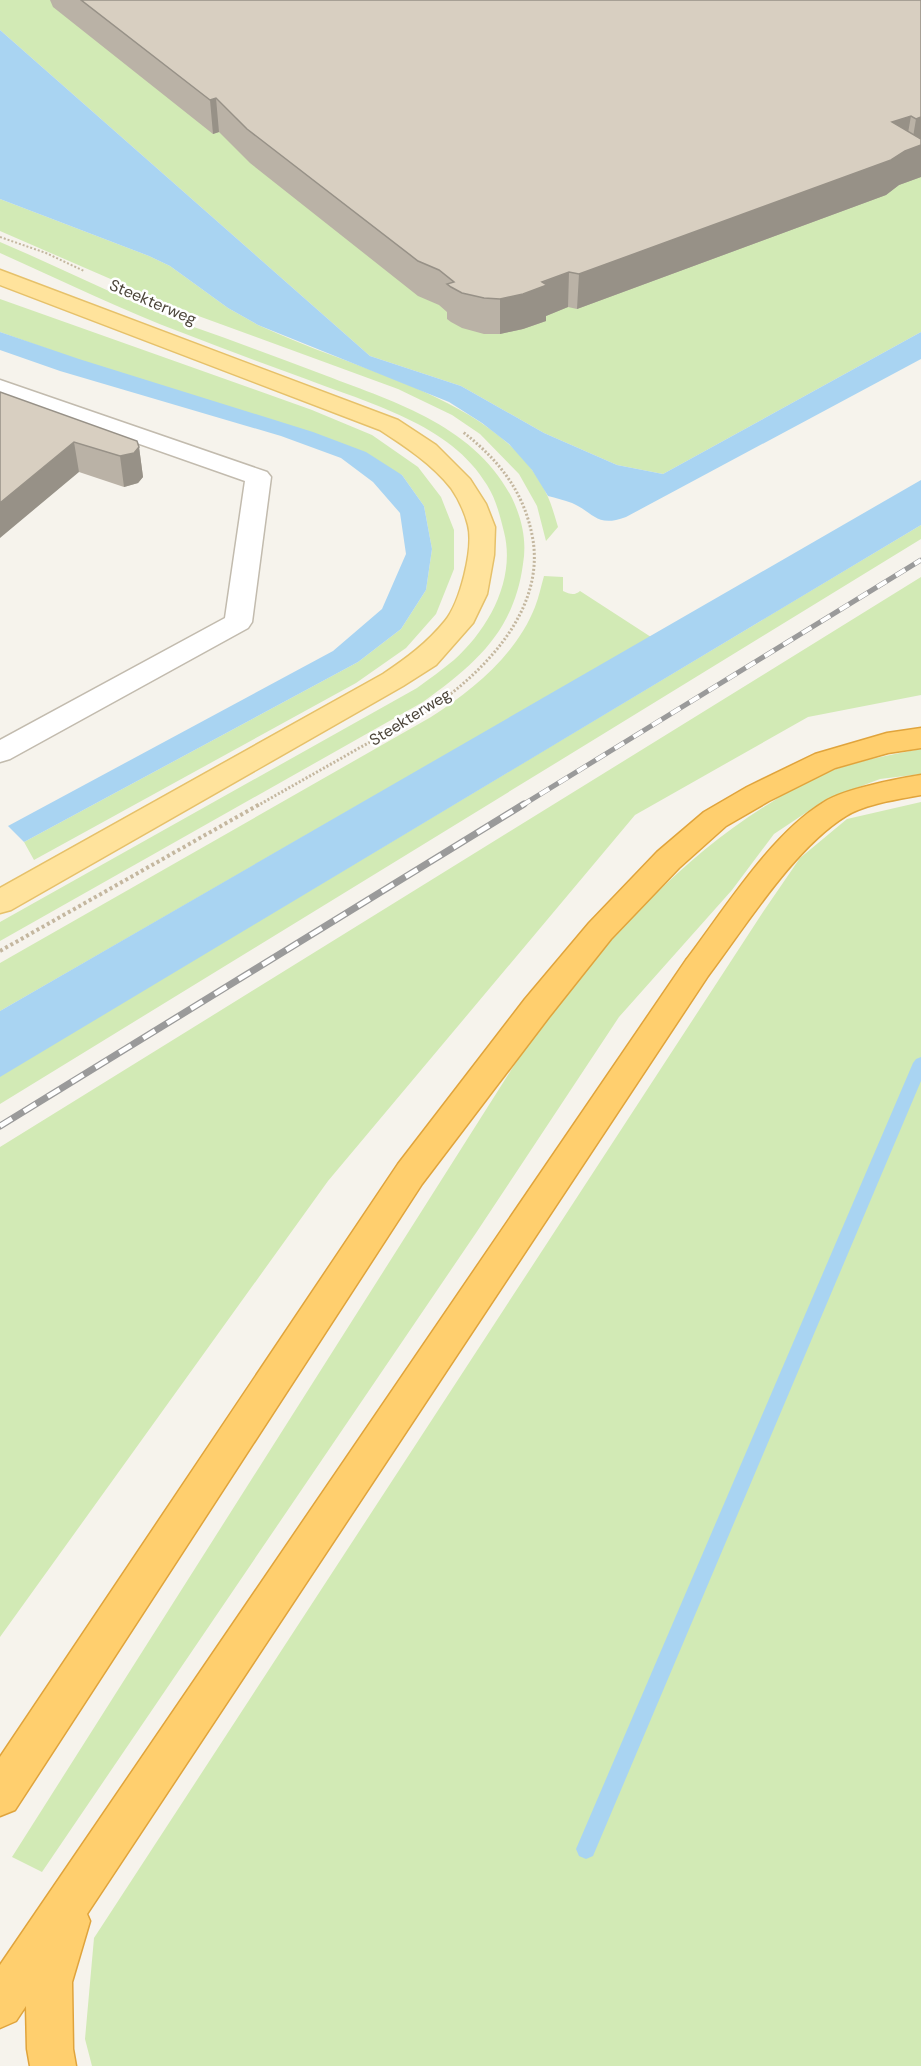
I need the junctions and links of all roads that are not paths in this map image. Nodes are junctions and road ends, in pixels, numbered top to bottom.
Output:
1 (0, 277) edge
2 (0, 387) edge
3 (921, 738) edge
4 (0, 752) edge
5 (921, 785) edge
6 (0, 902) edge
7 (0, 1794) edge
8 (78, 1887) junction
9 (0, 2005) edge
10 (53, 2066) edge

1 - 6 main road, Steekterweg
2 - 4 lane
3 - 7 highway
5 - 8 highway
8 - 9 highway
8 - 10 highway

